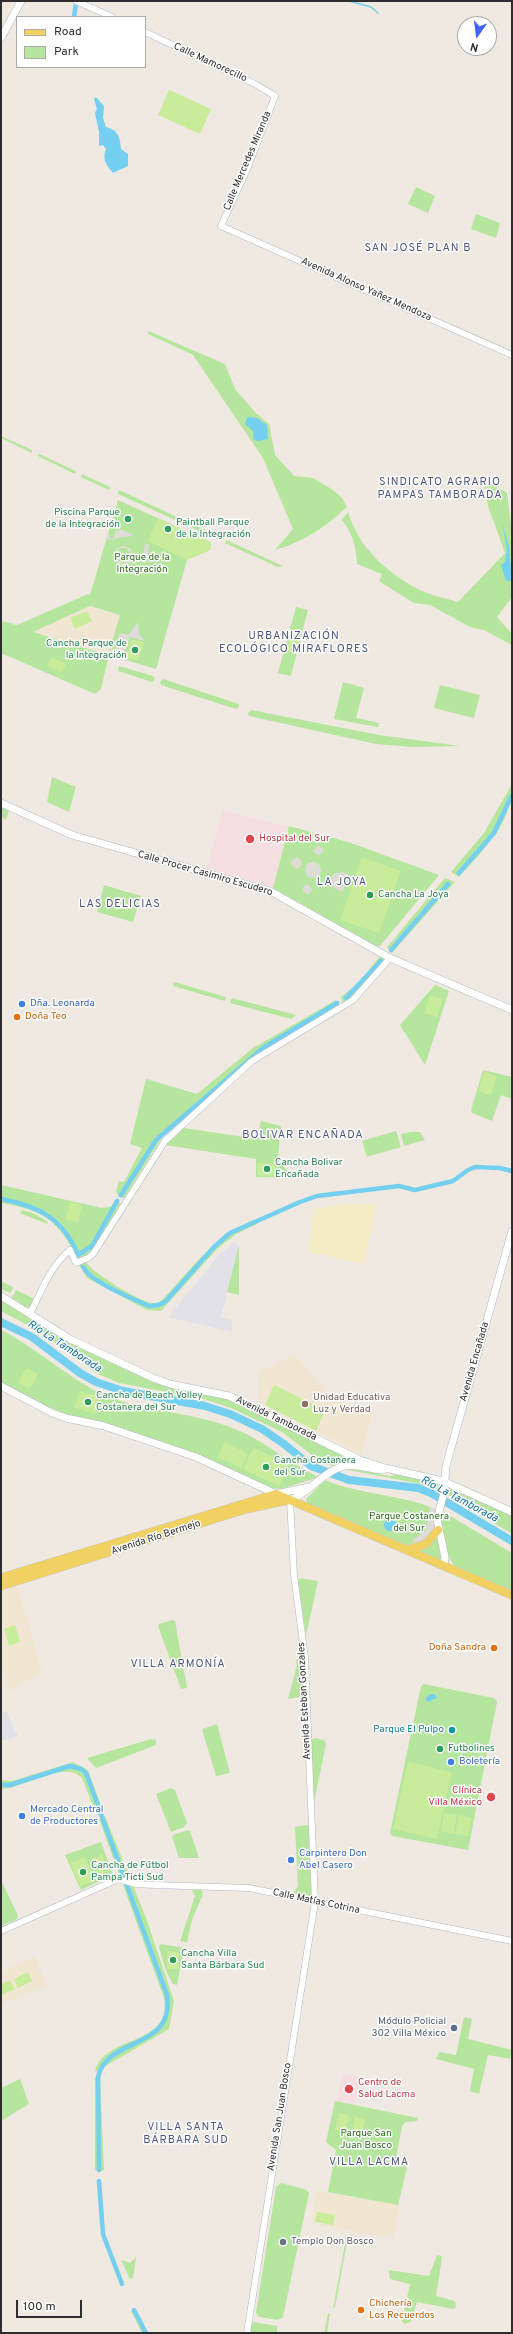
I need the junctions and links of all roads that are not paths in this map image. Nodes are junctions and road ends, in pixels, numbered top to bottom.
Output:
1 (21, 1) edge
2 (76, 1) edge
3 (110, 16) edge
4 (146, 32) edge
5 (1, 38) edge
6 (274, 96) joint
7 (221, 226) joint
8 (512, 355) edge
9 (1, 803) edge
10 (390, 958) junction
11 (512, 1010) edge
12 (512, 1231) edge
13 (1, 1296) edge
14 (30, 1313) junction
15 (1, 1386) edge
16 (385, 1468) junction
17 (443, 1481) junction
18 (309, 1487) junction
19 (276, 1494) junction
20 (290, 1500) junction
21 (512, 1512) edge
22 (438, 1530) junction
23 (407, 1550) junction
24 (444, 1566) junction
25 (1, 1578) edge
26 (1, 1586) edge
27 (512, 1595) edge
28 (315, 1902) junction
29 (1, 1931) edge
30 (512, 1941) edge
31 (247, 2333) edge

1 - 5 main road
2 - 3 street
4 - 6 street, Calle Mamorecillo
6 - 7 street, Calle Mercedes Miranda
7 - 8 street, Avenida Alonso Yañez Mendoza
9 - 10 main road, Calle Procer Casimiro Escudero
10 - 11 main road, Calle Procer Casimiro Escudero
10 - 14 street
12 - 17 main road, Avenida Encañada
13 - 14 main road, Avenida Tamborada
14 - 16 main road, Avenida Tamborada
15 - 19 main road
16 - 17 main road, Avenida Tamborada
16 - 18 main road, Avenida Río Bermejo
17 - 21 main road, Avenida Tamborada
17 - 22 main road, Avenida Encañada
18 - 19 main road, Avenida Río Bermejo
18 - 20 main road, Avenida Río Bermejo
19 - 20 main road
19 - 25 main road, Avenida Río Bermejo
20 - 23 main road
20 - 26 main road, Avenida Río Bermejo
20 - 28 street, Avenida Esteban Gonzales
22 - 23 main road
22 - 24 main road
23 - 24 main road
24 - 27 main road
28 - 29 street, Calle Matías Cotrina
28 - 30 street, Calle Matías Cotrina
28 - 31 street, Avenida San Juan Bosco

